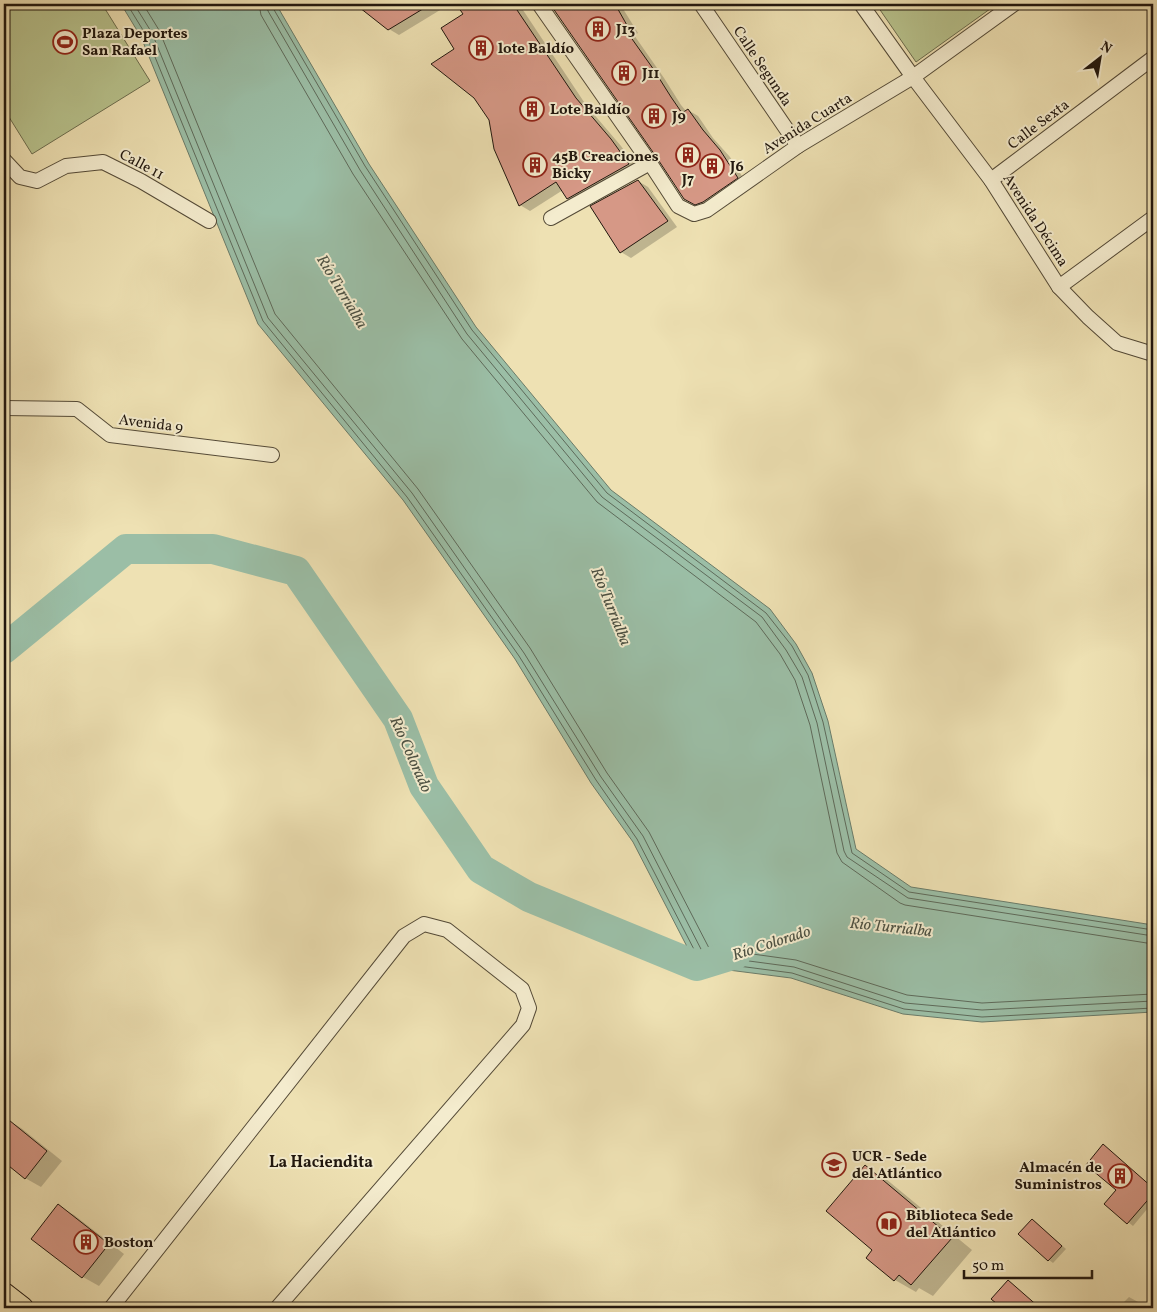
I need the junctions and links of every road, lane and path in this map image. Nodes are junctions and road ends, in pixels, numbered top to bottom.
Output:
1 (539, 4) edge
2 (700, 4) edge
3 (861, 4) edge
4 (1014, 4) edge
5 (1153, 58) edge
6 (913, 77) junction
7 (798, 146) junction
8 (4, 160) edge
9 (650, 163) junction
10 (991, 180) junction
11 (550, 218) dead end
12 (1153, 218) edge
13 (210, 221) dead end
14 (1059, 287) junction
15 (1153, 354) edge
16 (4, 408) edge
17 (272, 455) dead end
18 (4, 1294) edge
19 (22, 1308) edge
20 (111, 1308) edge
21 (277, 1308) edge

1 - 9 street
2 - 7 street, Calle Segunda
3 - 6 street, Avenida Décima
4 - 6 street, Avenida Cuarta
5 - 10 street, Calle Sexta
6 - 7 street, Avenida Cuarta
6 - 10 street, Avenida Décima
7 - 9 street, Avenida Cuarta
8 - 13 street, Calle 11
9 - 11 street
10 - 14 street, Avenida Décima
12 - 14 street
14 - 15 street, Avenida Décima
16 - 17 street, Avenida 9
18 - 19 main road
20 - 21 street

